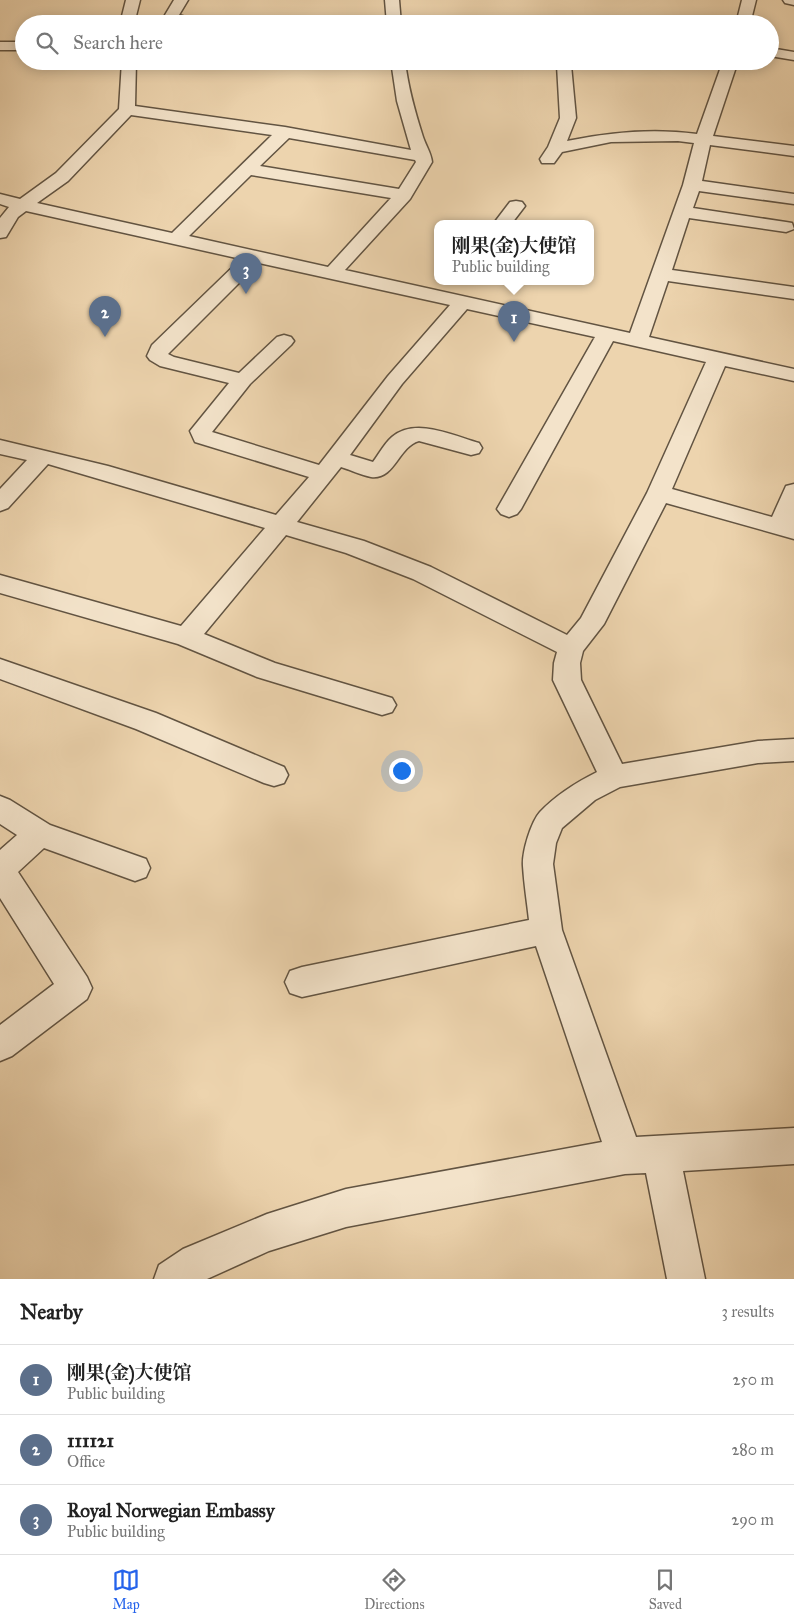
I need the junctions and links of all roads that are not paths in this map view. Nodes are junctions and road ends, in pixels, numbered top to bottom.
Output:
1 (133, 0) edge
2 (181, 0) edge
3 (392, 0) edge
4 (749, 0) edge
5 (790, 0) edge
6 (794, 1) edge
7 (129, 15) edge
8 (172, 15) edge
9 (393, 15) edge
10 (745, 15) edge
11 (0, 46) edge
12 (15, 46) edge
13 (779, 54) edge
14 (794, 56) edge
15 (128, 70) edge
16 (399, 70) edge
17 (564, 70) edge
18 (728, 70) edge
19 (126, 110) junction
20 (568, 118) junction
21 (285, 132) junction
22 (625, 136) junction
23 (704, 138) junction
24 (794, 151) edge
25 (424, 157) junction
26 (246, 169) junction
27 (692, 185) junction
28 (404, 195) junction
29 (0, 199) edge
30 (794, 199) edge
31 (22, 205) junction
32 (516, 206) dead end
33 (683, 212) junction
34 (505, 220) edge
35 (786, 227) dead end
36 (0, 233) edge
37 (176, 238) junction
38 (254, 256) junction
39 (332, 273) junction
40 (661, 274) junction
41 (456, 293) edge
42 (794, 293) edge
43 (607, 334) junction
44 (638, 340) junction
45 (284, 341) dead end
46 (718, 359) junction
47 (794, 376) edge
48 (243, 380) junction
49 (0, 447) edge
50 (471, 448) dead end
51 (43, 456) junction
52 (330, 466) junction
53 (794, 491) edge
54 (659, 493) junction
55 (0, 503) edge
56 (509, 508) dead end
57 (280, 524) junction
58 (787, 529) edge
59 (0, 584) edge
60 (187, 637) junction
61 (571, 648) junction
62 (0, 669) edge
63 (382, 705) dead end
64 (794, 750) edge
65 (274, 774) dead end
66 (614, 777) junction
67 (0, 808) edge
68 (39, 834) junction
69 (135, 868) dead end
70 (0, 870) edge
71 (546, 930) junction
72 (302, 982) dead end
73 (0, 1045) edge
74 (794, 1146) edge
75 (661, 1154) junction
76 (625, 1156) junction
77 (192, 1274) edge
78 (686, 1279) edge

1 - 7 street
2 - 8 street
3 - 9 street
4 - 10 street
5 - 6 street
11 - 12 street
13 - 14 street
15 - 19 street
16 - 25 street
17 - 20 street
18 - 23 street
19 - 21 street
19 - 31 street
20 - 22 street
20 - 22 street
21 - 25 street
21 - 26 street
22 - 23 street
23 - 24 street
23 - 27 street
25 - 28 street
26 - 28 street
26 - 37 street
27 - 30 street
27 - 33 street
28 - 39 street
29 - 31 street
31 - 36 street
31 - 37 street
32 - 34 street
33 - 35 street
33 - 40 street
37 - 38 street
38 - 39 street
38 - 48 street
39 - 41 street
40 - 42 street
40 - 44 street
41 - 43 street
41 - 52 street
43 - 44 street
43 - 56 street
44 - 46 street
45 - 48 street
46 - 47 street
46 - 54 street
48 - 52 street
49 - 51 street
50 - 52 street
51 - 55 street
51 - 57 street
52 - 57 street
53 - 58 street
54 - 58 street
54 - 61 street
57 - 60 street
57 - 61 street
59 - 60 street
60 - 63 street
61 - 66 street
62 - 65 street
64 - 66 street
66 - 71 street
67 - 68 street
68 - 69 street
68 - 70 street
70 - 73 street
71 - 72 street
71 - 76 street
74 - 75 street
75 - 76 street
75 - 78 street
76 - 77 street

